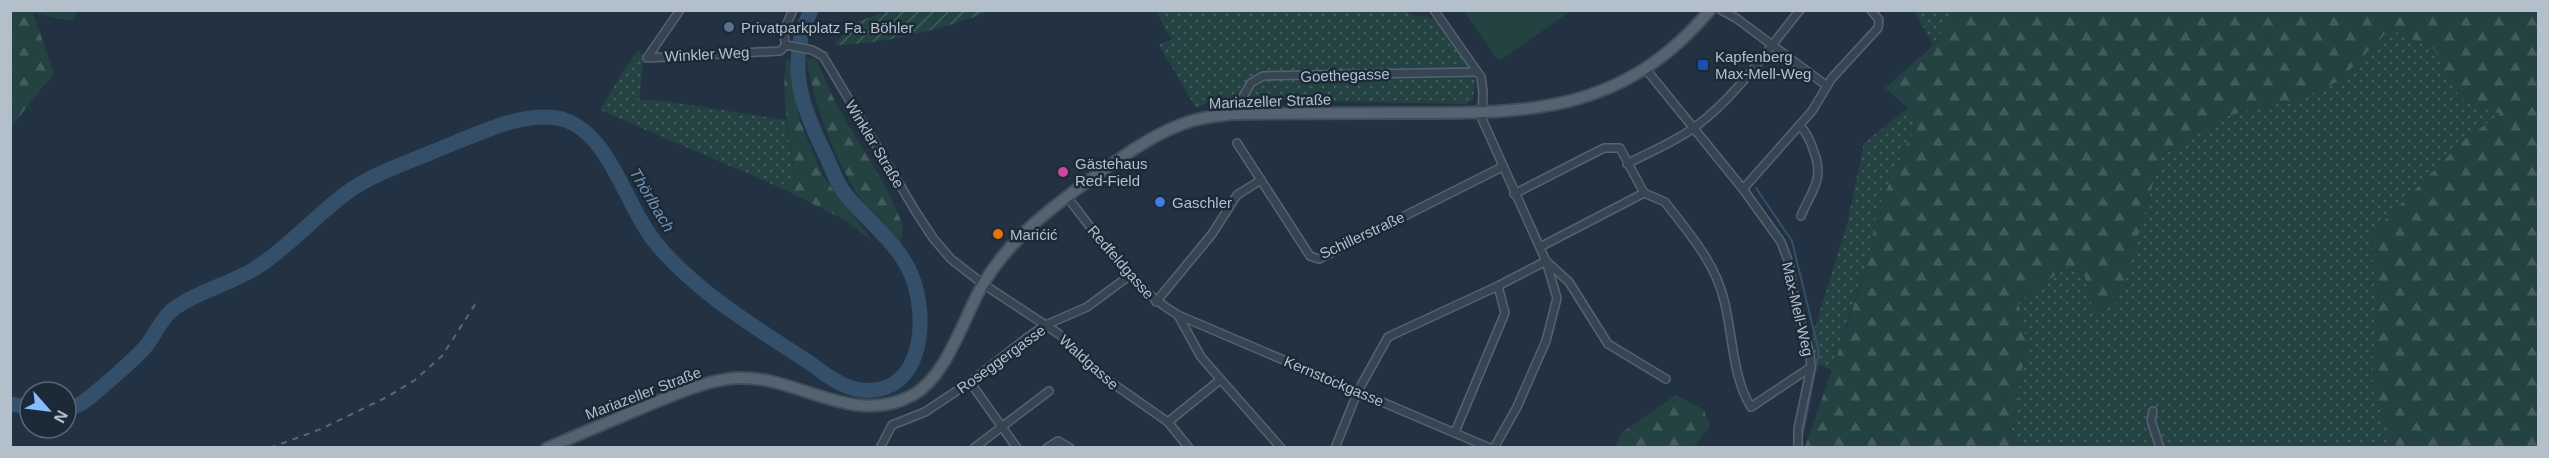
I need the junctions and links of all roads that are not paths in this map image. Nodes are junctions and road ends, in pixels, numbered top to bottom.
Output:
1 (680, 10) edge
2 (793, 10) edge
3 (1434, 10) edge
4 (1710, 10) edge
5 (1721, 10) edge
6 (1800, 10) edge
7 (1871, 10) edge
8 (1770, 45) junction
9 (788, 46) junction
10 (1645, 68) junction
11 (1477, 72) junction
12 (1827, 86) junction
13 (1482, 112) junction
14 (1233, 114) junction
15 (1800, 126) junction
16 (1693, 128) junction
17 (1237, 143) dead end
18 (1627, 164) junction
19 (1502, 167) junction
20 (1261, 180) junction
21 (1743, 189) junction
22 (1644, 193) junction
23 (1514, 194) junction
24 (1067, 197) junction
25 (1801, 216) dead end
26 (1540, 247) junction
27 (1546, 261) junction
28 (1129, 276) junction
29 (983, 284) junction
30 (1498, 286) junction
31 (1156, 302) junction
32 (1178, 315) junction
33 (1046, 325) junction
34 (1811, 367) junction
35 (1666, 379) dead end
36 (1220, 380) junction
37 (970, 382) junction
38 (1049, 391) dead end
39 (1358, 391) junction
40 (2153, 411) dead end
41 (1168, 422) junction
42 (1002, 426) junction
43 (1455, 432) junction
44 (1337, 444) edge
45 (547, 447) edge
46 (882, 447) edge
47 (974, 447) edge
48 (1017, 447) edge
49 (1047, 447) edge
50 (1070, 447) edge
51 (1189, 447) edge
52 (1281, 447) edge
53 (1347, 447) edge
54 (1492, 447) edge
55 (1798, 447) edge
56 (2160, 447) edge

1 - 9 street, Winkler Weg
2 - 9 street
3 - 11 street
4 - 10 main road, Mariazeller Straße
5 - 8 street
6 - 8 street
7 - 12 street
8 - 12 street
8 - 16 street
9 - 29 street, Winkler Straße
10 - 13 main road, Mariazeller Straße
10 - 16 street, Max-Mell-Weg
11 - 13 street, Kernstockgasse
11 - 14 street, Goethegasse
12 - 15 street
13 - 14 main road, Mariazeller Straße
13 - 19 street, Kernstockgasse
14 - 24 main road, Mariazeller Straße
15 - 21 street
15 - 25 street
16 - 18 street
16 - 21 street, Max-Mell-Weg
17 - 20 street, Schillerstraße
18 - 22 street
18 - 23 street
19 - 20 street, Schillerstraße
19 - 23 street, Kernstockgasse
20 - 31 street
21 - 34 street, Max-Mell-Weg
22 - 26 street
22 - 34 street
23 - 26 street, Kernstockgasse
24 - 28 street, Redfeldgasse
24 - 29 main road, Mariazeller Straße
26 - 27 street, Kernstockgasse
27 - 30 street
27 - 35 street
27 - 54 street, Kernstockgasse
28 - 31 street, Redfeldgasse
28 - 33 street, Roseggergasse
29 - 33 street, Waldgasse
29 - 45 main road, Mariazeller Straße
30 - 39 street
30 - 43 street
31 - 32 street, Redfeldgasse
32 - 36 street
32 - 39 street, Kernstockgasse
33 - 37 street, Roseggergasse
33 - 41 street, Waldgasse
34 - 55 street, Max-Mell-Weg
36 - 41 street
36 - 52 street
37 - 42 street
37 - 46 street, Roseggergasse
38 - 42 street
39 - 43 street, Kernstockgasse
39 - 44 street
40 - 56 street
41 - 51 street, Waldgasse
42 - 47 street
42 - 48 street
43 - 54 street, Kernstockgasse
44 - 53 street
49 - 50 street

